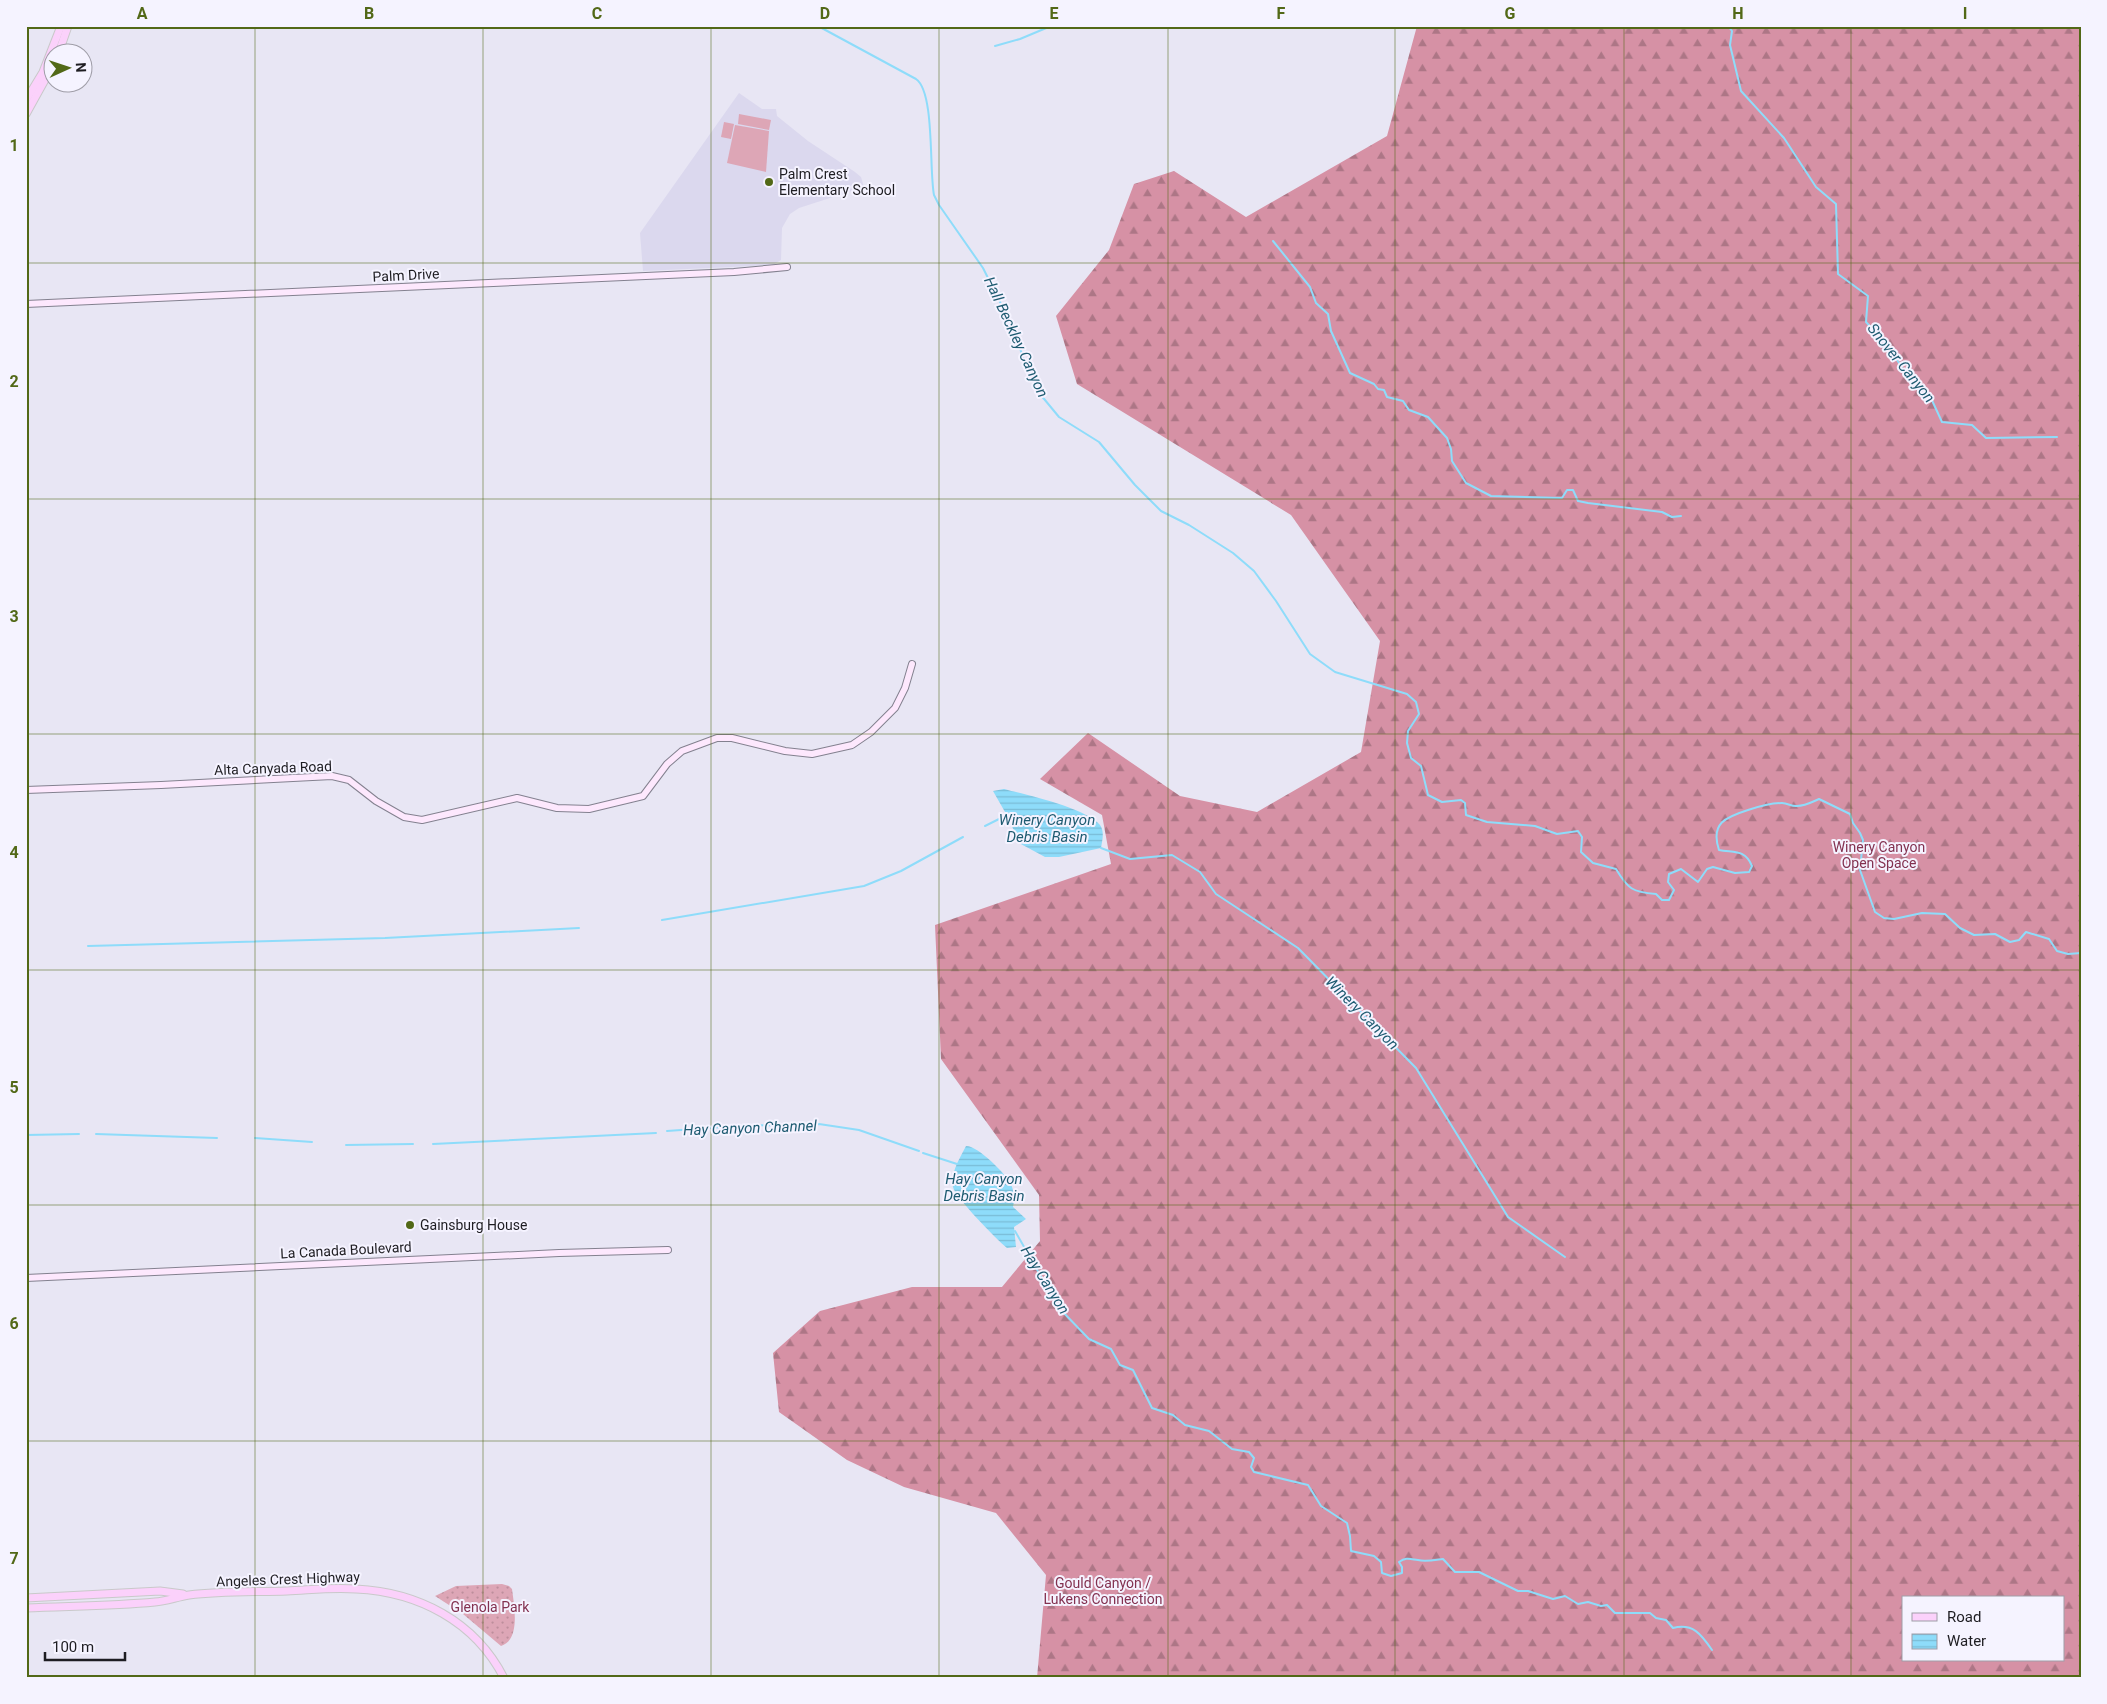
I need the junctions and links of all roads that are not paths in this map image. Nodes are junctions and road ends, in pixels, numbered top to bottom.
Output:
1 (61, 26) edge
2 (68, 26) edge
3 (62, 42) edge
4 (42, 85) edge
5 (26, 100) edge
6 (26, 114) edge
7 (787, 267) dead end
8 (26, 304) edge
9 (912, 664) dead end
10 (26, 790) edge
11 (668, 1250) dead end
12 (26, 1278) edge
13 (188, 1595) junction
14 (26, 1598) edge
15 (26, 1608) edge
16 (504, 1678) edge

1 - 5 main road
2 - 3 main road
4 - 6 main road
7 - 8 street, Palm Drive
9 - 10 street, Alta Canyada Road
11 - 12 street, La Canada Boulevard
13 - 14 main road, Angeles Crest Highway
13 - 15 main road, Angeles Crest Highway
13 - 16 main road, Angeles Crest Highway

